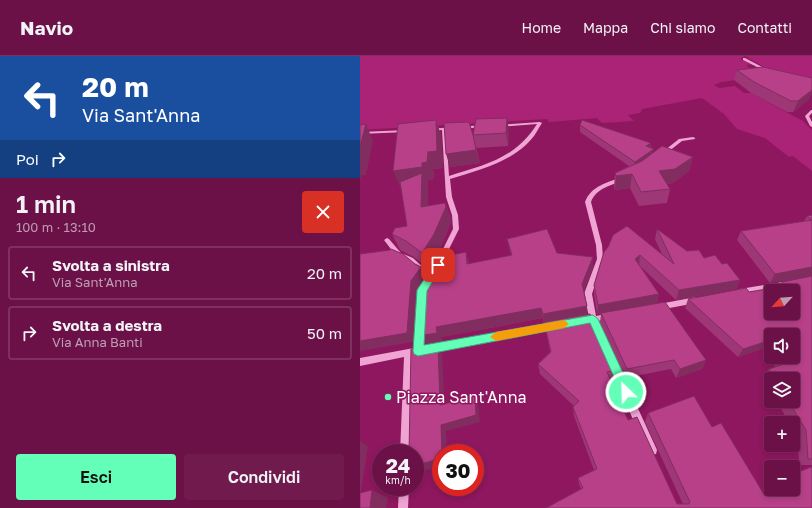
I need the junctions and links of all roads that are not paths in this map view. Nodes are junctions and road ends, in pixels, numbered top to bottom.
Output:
1 (744, 59) dead end
2 (772, 72) edge
3 (812, 111) edge
4 (812, 126) edge
5 (444, 129) junction
6 (414, 130) edge
7 (421, 130) edge
8 (360, 133) edge
9 (693, 138) dead end
10 (659, 156) edge
11 (630, 176) edge
12 (447, 178) junction
13 (387, 240) dead end
14 (796, 283) edge
15 (733, 293) edge
16 (702, 299) edge
17 (648, 309) edge
18 (616, 315) edge
19 (593, 319) junction
20 (420, 321) edge
21 (578, 322) edge
22 (563, 324) edge
23 (418, 351) junction
24 (408, 353) junction
25 (360, 362) edge
26 (405, 444) edge
27 (655, 457) edge
28 (404, 496) edge
29 (403, 508) edge

1 - 2 street
3 - 4 street
5 - 7 street
5 - 12 street
5 - 12 street
6 - 8 street
9 - 10 street
11 - 19 street
12 - 13 street
14 - 15 street
16 - 17 street
18 - 19 street
19 - 21 street
19 - 27 street
20 - 23 street
22 - 23 street
23 - 24 street
24 - 25 street
24 - 26 street
28 - 29 street

